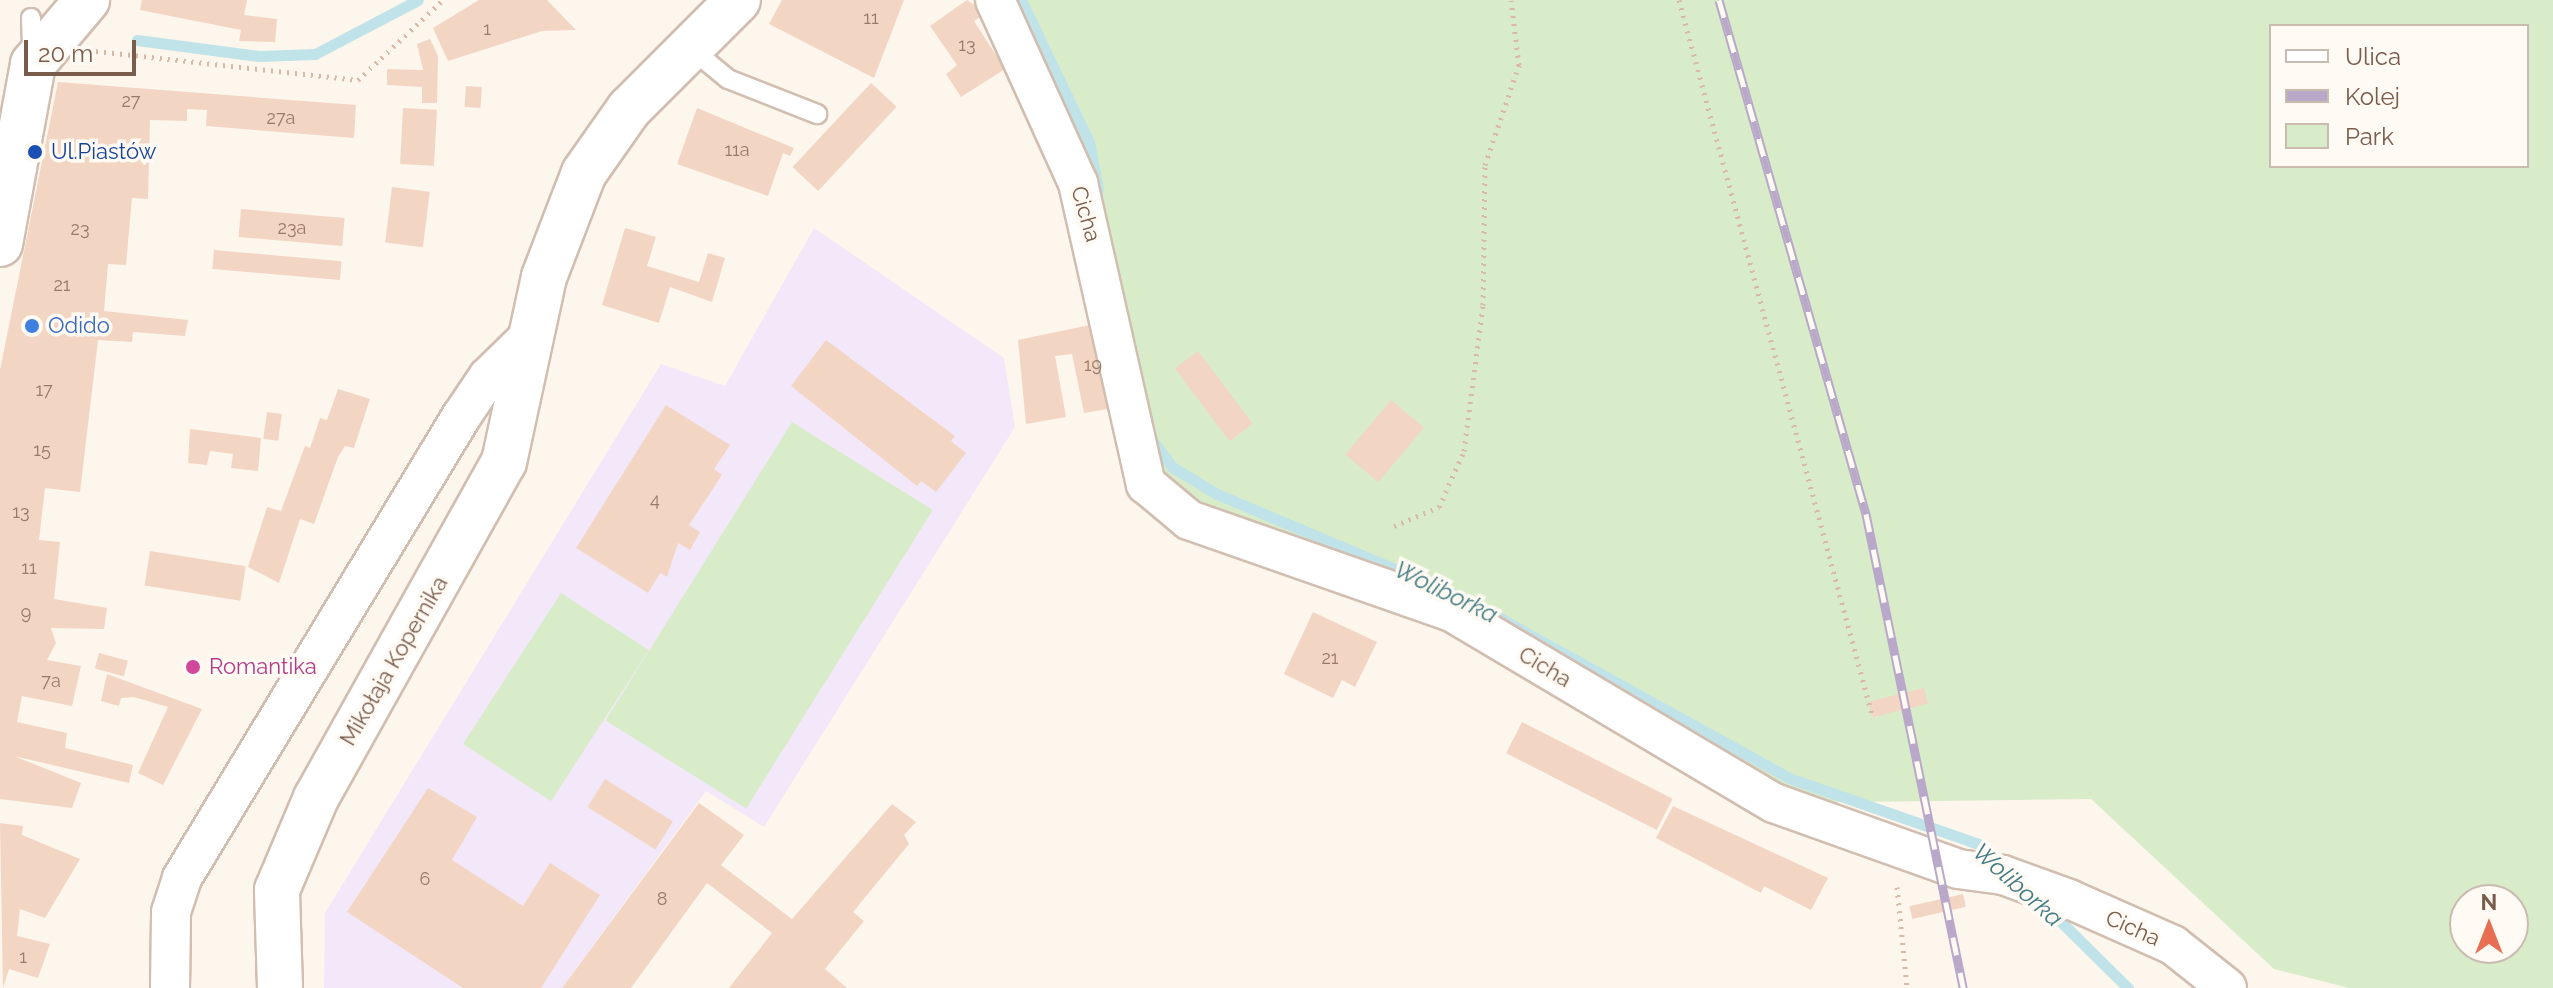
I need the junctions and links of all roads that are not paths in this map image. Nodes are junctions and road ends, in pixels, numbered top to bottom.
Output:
1 (87, 0) edge
2 (738, 0) edge
3 (995, 0) edge
4 (694, 51) junction
5 (817, 114) dead end
6 (0, 244) edge
7 (530, 336) junction
8 (170, 988) edge
9 (280, 988) edge
10 (2227, 988) edge

1 - 6 street
2 - 4 street, Mikołaja Kopernika
3 - 10 street, Cicha
4 - 5 lane
4 - 7 street, Mikołaja Kopernika
7 - 8 street
7 - 9 street, Mikołaja Kopernika

